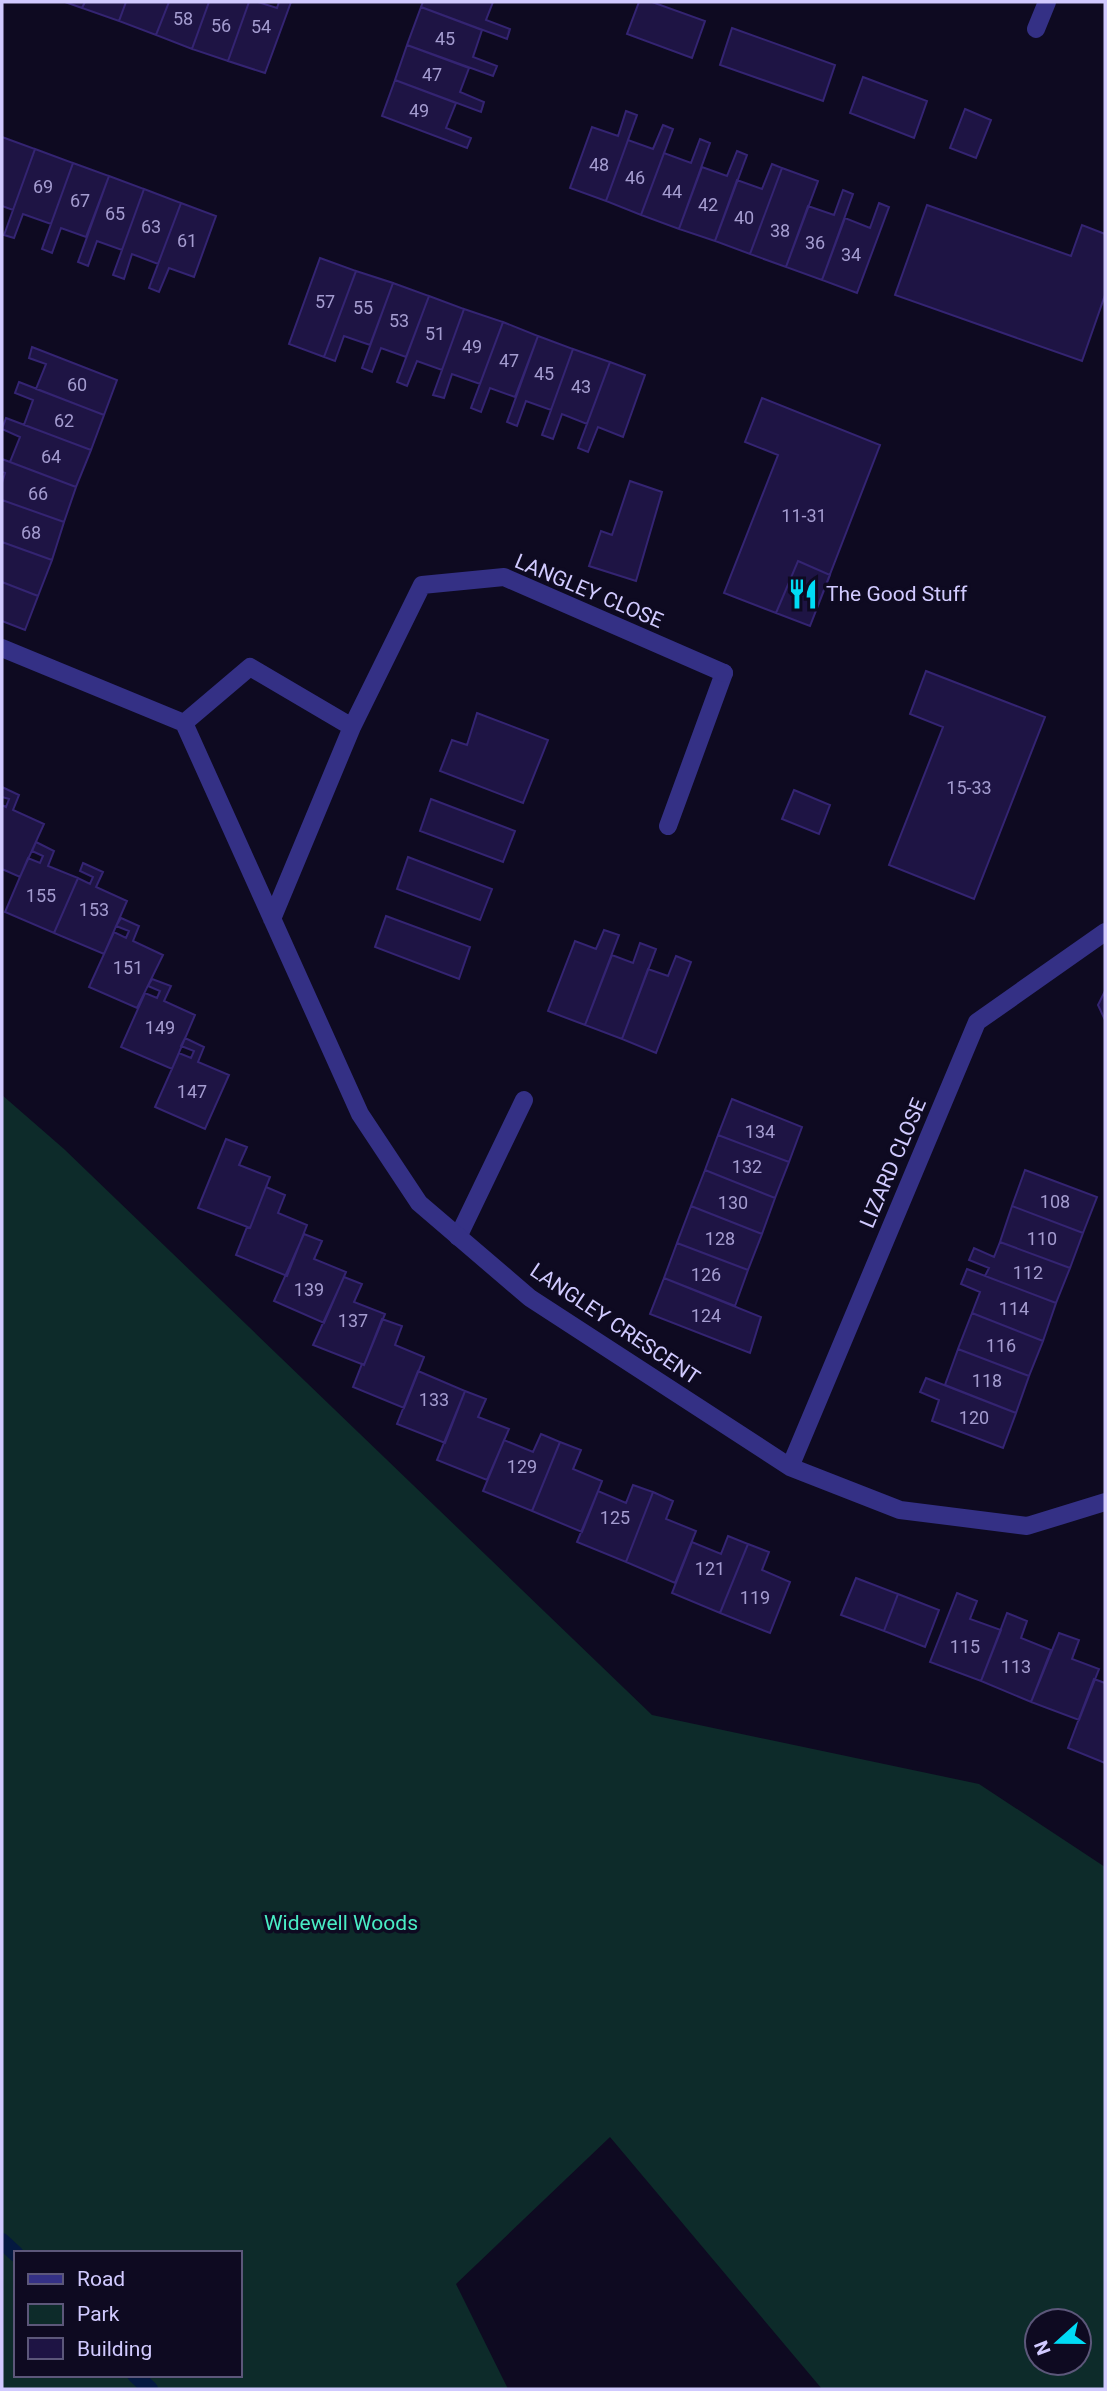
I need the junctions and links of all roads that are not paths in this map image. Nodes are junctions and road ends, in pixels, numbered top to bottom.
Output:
1 (1047, 2) edge
2 (1036, 29) dead end
3 (2, 648) edge
4 (184, 723) junction
5 (352, 727) junction
6 (668, 826) dead end
7 (272, 919) junction
8 (1105, 932) edge
9 (524, 1100) dead end
10 (458, 1237) junction
11 (790, 1467) junction
12 (1105, 1502) edge

1 - 2 street
3 - 4 street
4 - 5 street
4 - 7 street, LANGLEY CRESCENT
5 - 6 street, LANGLEY CLOSE
5 - 7 street
7 - 10 street, LANGLEY CRESCENT
8 - 11 street, LIZARD CLOSE
9 - 10 street
10 - 11 street, LANGLEY CRESCENT
11 - 12 street, LANGLEY CRESCENT

